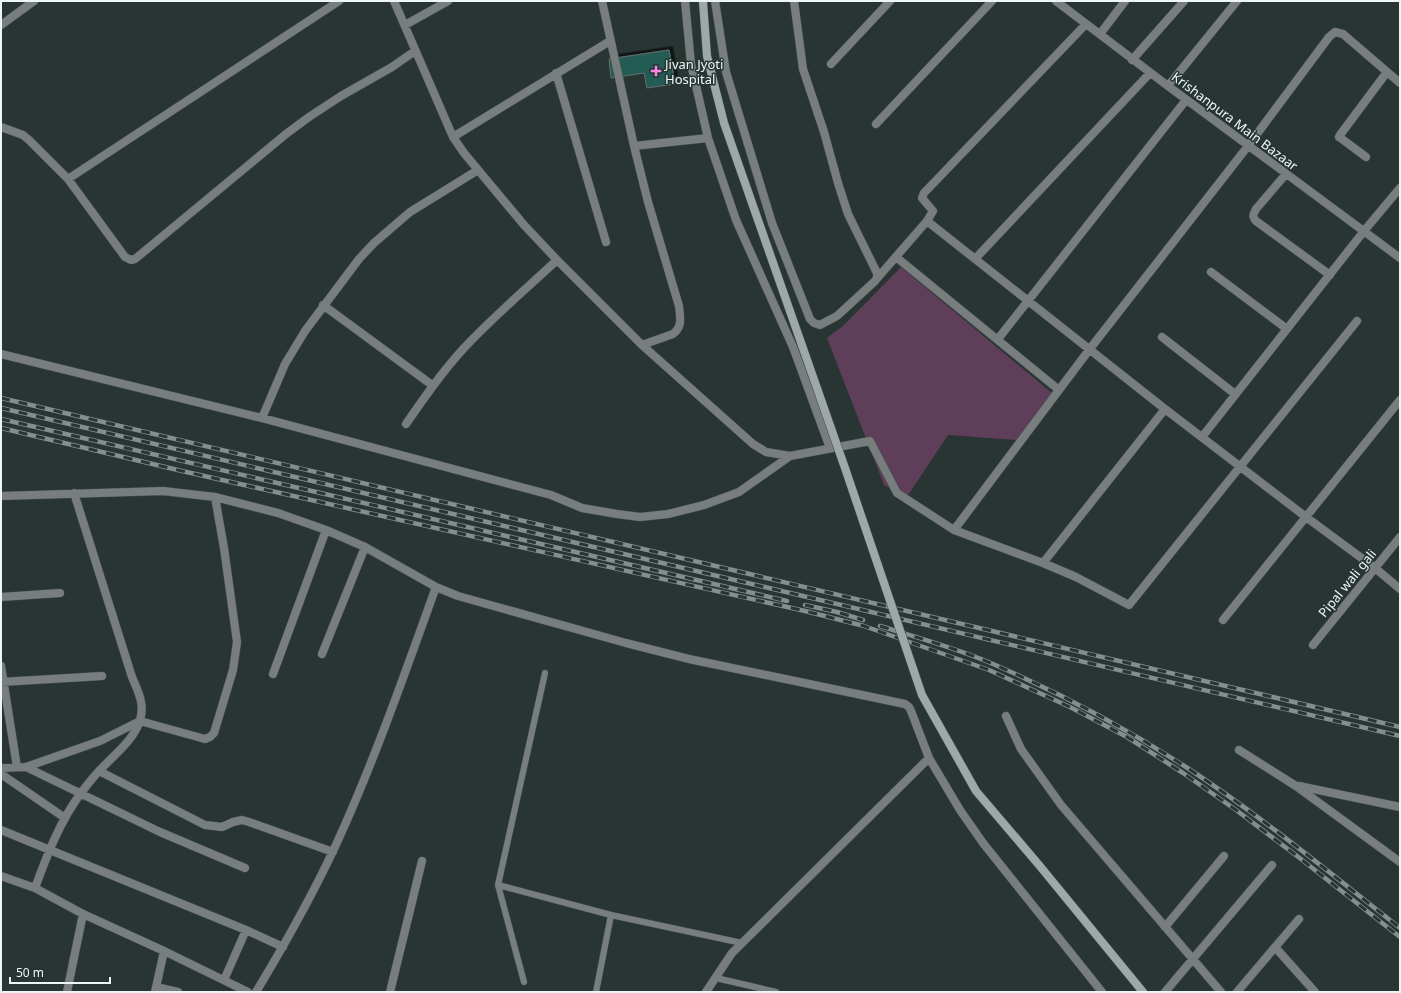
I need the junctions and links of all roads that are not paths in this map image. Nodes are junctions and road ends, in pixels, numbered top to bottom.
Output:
1 (34, 1) edge
2 (339, 1) edge
3 (394, 1) edge
4 (448, 1) edge
5 (602, 1) edge
6 (685, 1) edge
7 (703, 1) edge
8 (715, 1) edge
9 (794, 1) edge
10 (890, 1) edge
11 (992, 1) edge
12 (1056, 1) edge
13 (1125, 1) edge
14 (1184, 1) edge
15 (1237, 1) edge
16 (1086, 24) junction
17 (1, 25) edge
18 (405, 25) junction
19 (1100, 34) junction
20 (610, 41) junction
21 (415, 51) junction
22 (1132, 60) junction
23 (831, 64) dead end
24 (1387, 72) junction
25 (556, 73) junction
26 (1150, 73) junction
27 (1400, 82) edge
28 (1168, 86) junction
29 (1186, 100) junction
30 (876, 124) dead end
31 (1, 127) edge
32 (452, 137) junction
33 (708, 138) junction
34 (634, 146) junction
35 (1248, 146) junction
36 (1366, 157) dead end
37 (478, 170) junction
38 (1286, 174) junction
39 (68, 179) junction
40 (1400, 188) edge
41 (928, 221) junction
42 (1364, 231) junction
43 (606, 242) dead end
44 (896, 257) junction
45 (1400, 258) edge
46 (975, 259) junction
47 (557, 260) junction
48 (1211, 272) dead end
49 (1330, 275) junction
50 (874, 282) junction
51 (1028, 301) junction
52 (323, 305) junction
53 (1358, 321) dead end
54 (1287, 329) junction
55 (1162, 337) dead end
56 (998, 339) junction
57 (642, 345) junction
58 (1089, 350) junction
59 (1, 354) edge
60 (432, 386) junction
61 (1059, 390) junction
62 (1235, 394) junction
63 (1400, 400) edge
64 (1165, 409) junction
65 (262, 418) junction
66 (406, 424) dead end
67 (1202, 437) junction
68 (830, 448) junction
69 (790, 456) junction
70 (1240, 467) junction
71 (74, 493) junction
72 (1, 496) edge
73 (215, 497) junction
74 (1306, 517) junction
75 (326, 530) junction
76 (954, 530) junction
77 (1400, 537) edge
78 (365, 548) junction
79 (1043, 563) junction
80 (1375, 568) junction
81 (436, 587) junction
82 (1400, 589) edge
83 (60, 593) dead end
84 (1, 597) edge
85 (1223, 620) dead end
86 (1313, 645) dead end
87 (322, 654) dead end
88 (1, 666) edge
89 (545, 673) dead end
90 (273, 674) dead end
91 (102, 676) dead end
92 (2, 682) edge
93 (1006, 716) dead end
94 (140, 721) junction
95 (1239, 750) dead end
96 (929, 758) junction
97 (26, 767) junction
98 (1, 768) edge
99 (16, 768) junction
100 (99, 771) junction
101 (1, 774) edge
102 (1296, 786) junction
103 (80, 794) junction
104 (1400, 807) edge
105 (65, 818) junction
106 (1, 830) edge
107 (49, 849) junction
108 (332, 852) junction
109 (1224, 856) dead end
110 (422, 861) dead end
111 (1400, 862) edge
112 (1272, 865) dead end
113 (245, 868) dead end
114 (1, 876) edge
115 (498, 885) junction
116 (35, 888) junction
117 (83, 914) junction
118 (611, 915) junction
119 (1299, 919) dead end
120 (1165, 927) junction
121 (246, 930) junction
122 (742, 943) junction
123 (283, 947) junction
124 (1275, 947) junction
125 (164, 951) junction
126 (1192, 959) junction
127 (716, 978) junction
128 (224, 980) junction
129 (524, 982) dead end
130 (155, 989) edge
131 (67, 992) edge
132 (178, 992) edge
133 (248, 992) edge
134 (256, 992) edge
135 (390, 992) edge
136 (596, 992) edge
137 (706, 992) edge
138 (776, 992) edge
139 (1102, 992) edge
140 (1143, 992) edge
141 (1165, 992) edge
142 (1221, 992) edge
143 (1236, 992) edge
144 (1315, 992) edge

1 - 17 street
2 - 39 street
3 - 18 street
4 - 18 street
5 - 20 street
6 - 33 street
7 - 140 main road, bridge
8 - 50 street
9 - 50 street
10 - 23 street
11 - 30 street
12 - 16 street, Krishanpura Main Bazaar
13 - 19 street
14 - 22 street
15 - 28 street
16 - 19 street, Krishanpura Main Bazaar
16 - 41 street
18 - 21 street
19 - 22 street, Krishanpura Main Bazaar
20 - 25 street
20 - 34 street
21 - 32 street
21 - 39 street
22 - 26 street, Krishanpura Main Bazaar
24 - 27 street
24 - 35 street
24 - 36 street
25 - 32 street
25 - 43 street
26 - 28 street, Krishanpura Main Bazaar
26 - 46 street
28 - 29 street, Krishanpura Main Bazaar
29 - 35 street, Krishanpura Main Bazaar
29 - 51 street
31 - 39 street
32 - 37 street
33 - 34 street
33 - 68 street
34 - 57 street
35 - 38 street, Krishanpura Main Bazaar
35 - 58 street
37 - 47 street
37 - 52 street
38 - 42 street, Krishanpura Main Bazaar
38 - 49 street
40 - 42 street
41 - 44 street
41 - 46 street
42 - 45 street, Krishanpura Main Bazaar
42 - 49 street
44 - 50 street
44 - 56 street
46 - 51 street
47 - 57 street
47 - 60 street
48 - 54 street
49 - 54 street
51 - 56 street
51 - 58 street
52 - 60 street
52 - 65 street
53 - 70 street
54 - 62 street
55 - 62 street
56 - 61 street
57 - 69 street
58 - 61 street
58 - 64 street
59 - 65 street
60 - 66 street
61 - 76 street
62 - 67 street
63 - 74 street
64 - 67 street
64 - 79 street
65 - 69 street
67 - 70 street
68 - 69 street
68 - 76 street
70 - 74 street
70 - 79 street
71 - 72 street
71 - 73 street
71 - 94 street
73 - 75 street
73 - 94 street
74 - 80 street
74 - 85 street
75 - 78 street
75 - 90 street
76 - 79 street
77 - 80 street, Pipal wali gali
78 - 81 street
78 - 87 street
80 - 82 street
80 - 86 street, Pipal wali gali
81 - 96 street
81 - 108 street
83 - 84 street
88 - 92 street
89 - 115 lane
91 - 92 street
92 - 99 street
93 - 120 street
94 - 97 street
94 - 100 street
95 - 102 street
96 - 122 street
96 - 139 street
97 - 99 street
97 - 103 street
98 - 99 street
100 - 103 street
100 - 108 street
101 - 105 street
102 - 104 street
102 - 111 street
103 - 105 street
103 - 113 street
105 - 107 street
106 - 107 street
107 - 116 street
107 - 121 street
108 - 123 street
109 - 120 street
110 - 135 street
112 - 126 street
114 - 116 street
115 - 118 lane
115 - 129 lane
116 - 117 street
117 - 125 street
117 - 131 street
118 - 122 lane
118 - 136 lane
119 - 124 street
120 - 126 street
121 - 123 street
121 - 128 street
122 - 127 street
123 - 134 street
124 - 143 street
124 - 144 street
125 - 128 street
125 - 130 street
126 - 141 street
126 - 142 street
127 - 137 street
127 - 138 lane
128 - 133 street
130 - 132 street

